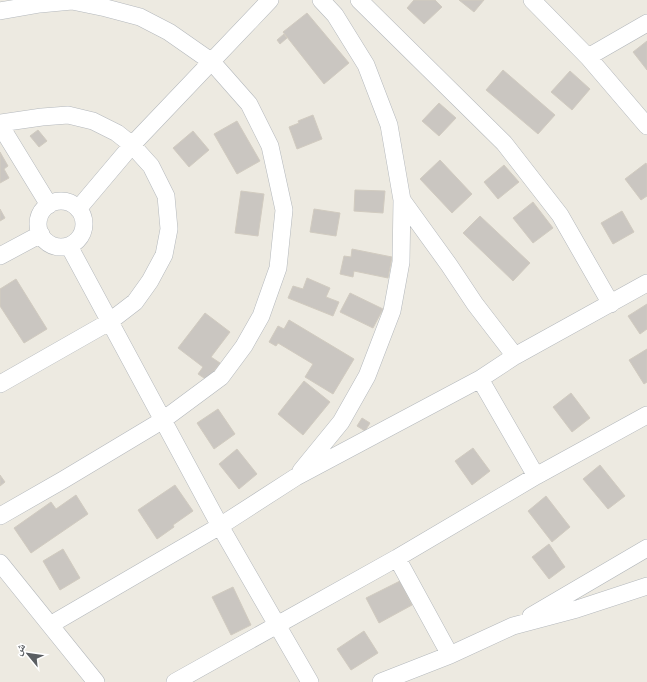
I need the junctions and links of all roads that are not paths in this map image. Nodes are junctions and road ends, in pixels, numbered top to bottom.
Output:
1 (270, 0) edge
2 (321, 0) edge
3 (359, 0) edge
4 (532, 0) edge
5 (0, 11) edge
6 (647, 23) edge
7 (588, 57) junction
8 (212, 62) junction
9 (0, 124) edge
10 (647, 126) edge
11 (132, 145) junction
12 (402, 200) junction
13 (49, 205) junction
14 (78, 209) junction
15 (41, 234) junction
16 (68, 246) junction
17 (0, 256) edge
18 (647, 283) edge
19 (611, 304) junction
20 (109, 322) junction
21 (515, 356) junction
22 (480, 379) junction
23 (0, 384) edge
24 (647, 415) edge
25 (163, 420) junction
26 (536, 476) junction
27 (296, 477) junction
28 (0, 516) edge
29 (220, 526) junction
30 (647, 548) edge
31 (396, 558) junction
32 (0, 563) edge
33 (647, 586) edge
34 (50, 625) junction
35 (278, 625) junction
36 (513, 626) junction
37 (450, 656) junction
38 (96, 682) edge
39 (175, 682) edge
40 (310, 682) edge
41 (381, 682) edge

1 - 8 street
2 - 12 street
3 - 19 street
4 - 7 street
5 - 8 street
6 - 7 street
7 - 10 street
8 - 11 street
8 - 25 street
9 - 11 street
9 - 13 street
11 - 14 street
11 - 20 street
12 - 21 street
12 - 27 street
13 - 14 street
13 - 15 street
14 - 16 street
15 - 16 street
15 - 17 street
16 - 20 street
18 - 19 street
19 - 21 street
20 - 23 street
20 - 25 street
21 - 22 street
22 - 26 street
22 - 27 street
24 - 26 street
25 - 28 street
25 - 29 street
26 - 31 street
27 - 29 street
29 - 34 street
29 - 35 street
30 - 36 street
31 - 35 street
31 - 37 street
32 - 34 street
33 - 36 street
34 - 38 street
35 - 39 street
35 - 40 street
36 - 37 street
37 - 41 street

